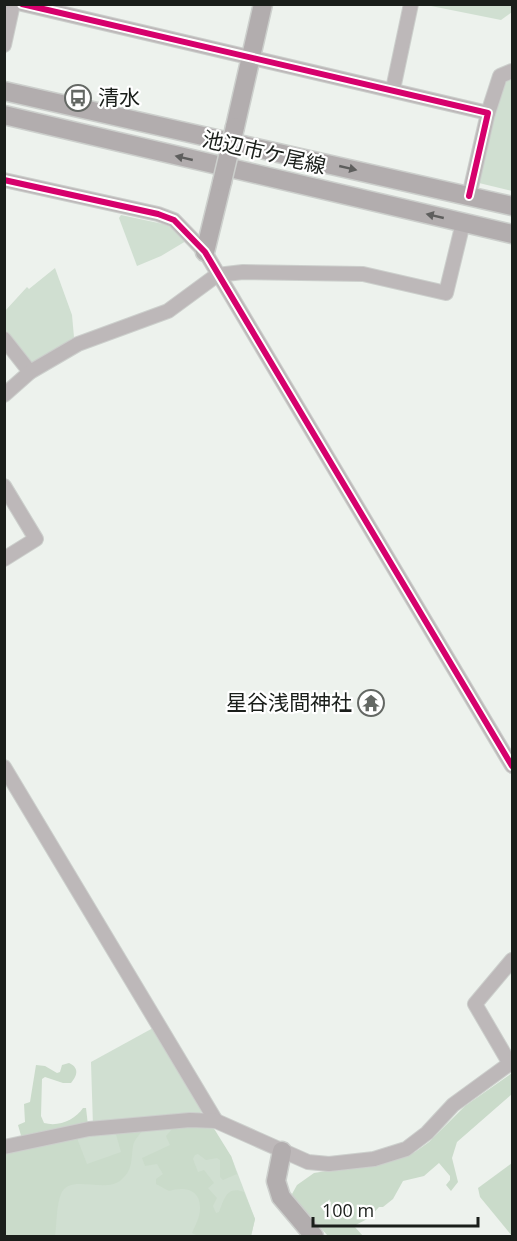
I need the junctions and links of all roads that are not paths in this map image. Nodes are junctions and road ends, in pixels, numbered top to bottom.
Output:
1 (14, 4) edge
2 (22, 4) edge
3 (263, 4) edge
4 (411, 4) edge
5 (4, 45) edge
6 (251, 57) junction
7 (513, 71) edge
8 (393, 89) junction
9 (4, 91) edge
10 (489, 112) junction
11 (4, 115) edge
12 (4, 180) edge
13 (469, 196) junction
14 (513, 206) edge
15 (463, 223) junction
16 (513, 234) edge
17 (205, 252) junction
18 (217, 275) junction
19 (4, 339) edge
20 (30, 372) junction
21 (4, 395) edge
22 (4, 486) edge
23 (4, 559) edge
24 (513, 766) edge
25 (4, 767) edge
26 (513, 960) edge
27 (512, 1063) edge
28 (216, 1121) junction
29 (4, 1147) edge
30 (282, 1151) junction
31 (306, 1234) edge

1 - 5 street
2 - 6 street
3 - 6 street
4 - 8 street
6 - 8 street
6 - 17 street, bridge
7 - 10 street
8 - 10 street
9 -> 13 street, 池辺市ケ尾線
10 - 13 street
15 -> 11 street, 池辺市ケ尾線
12 - 17 street
13 - 14 street, 池辺市ケ尾線
15 - 16 street, 池辺市ケ尾線
15 - 18 street
17 - 18 street
18 - 20 street
18 - 24 street
19 - 20 street
20 - 21 street
22 - 23 street
25 - 28 street
26 - 27 street
27 - 30 street
28 - 29 street
28 - 30 street
30 - 31 street

